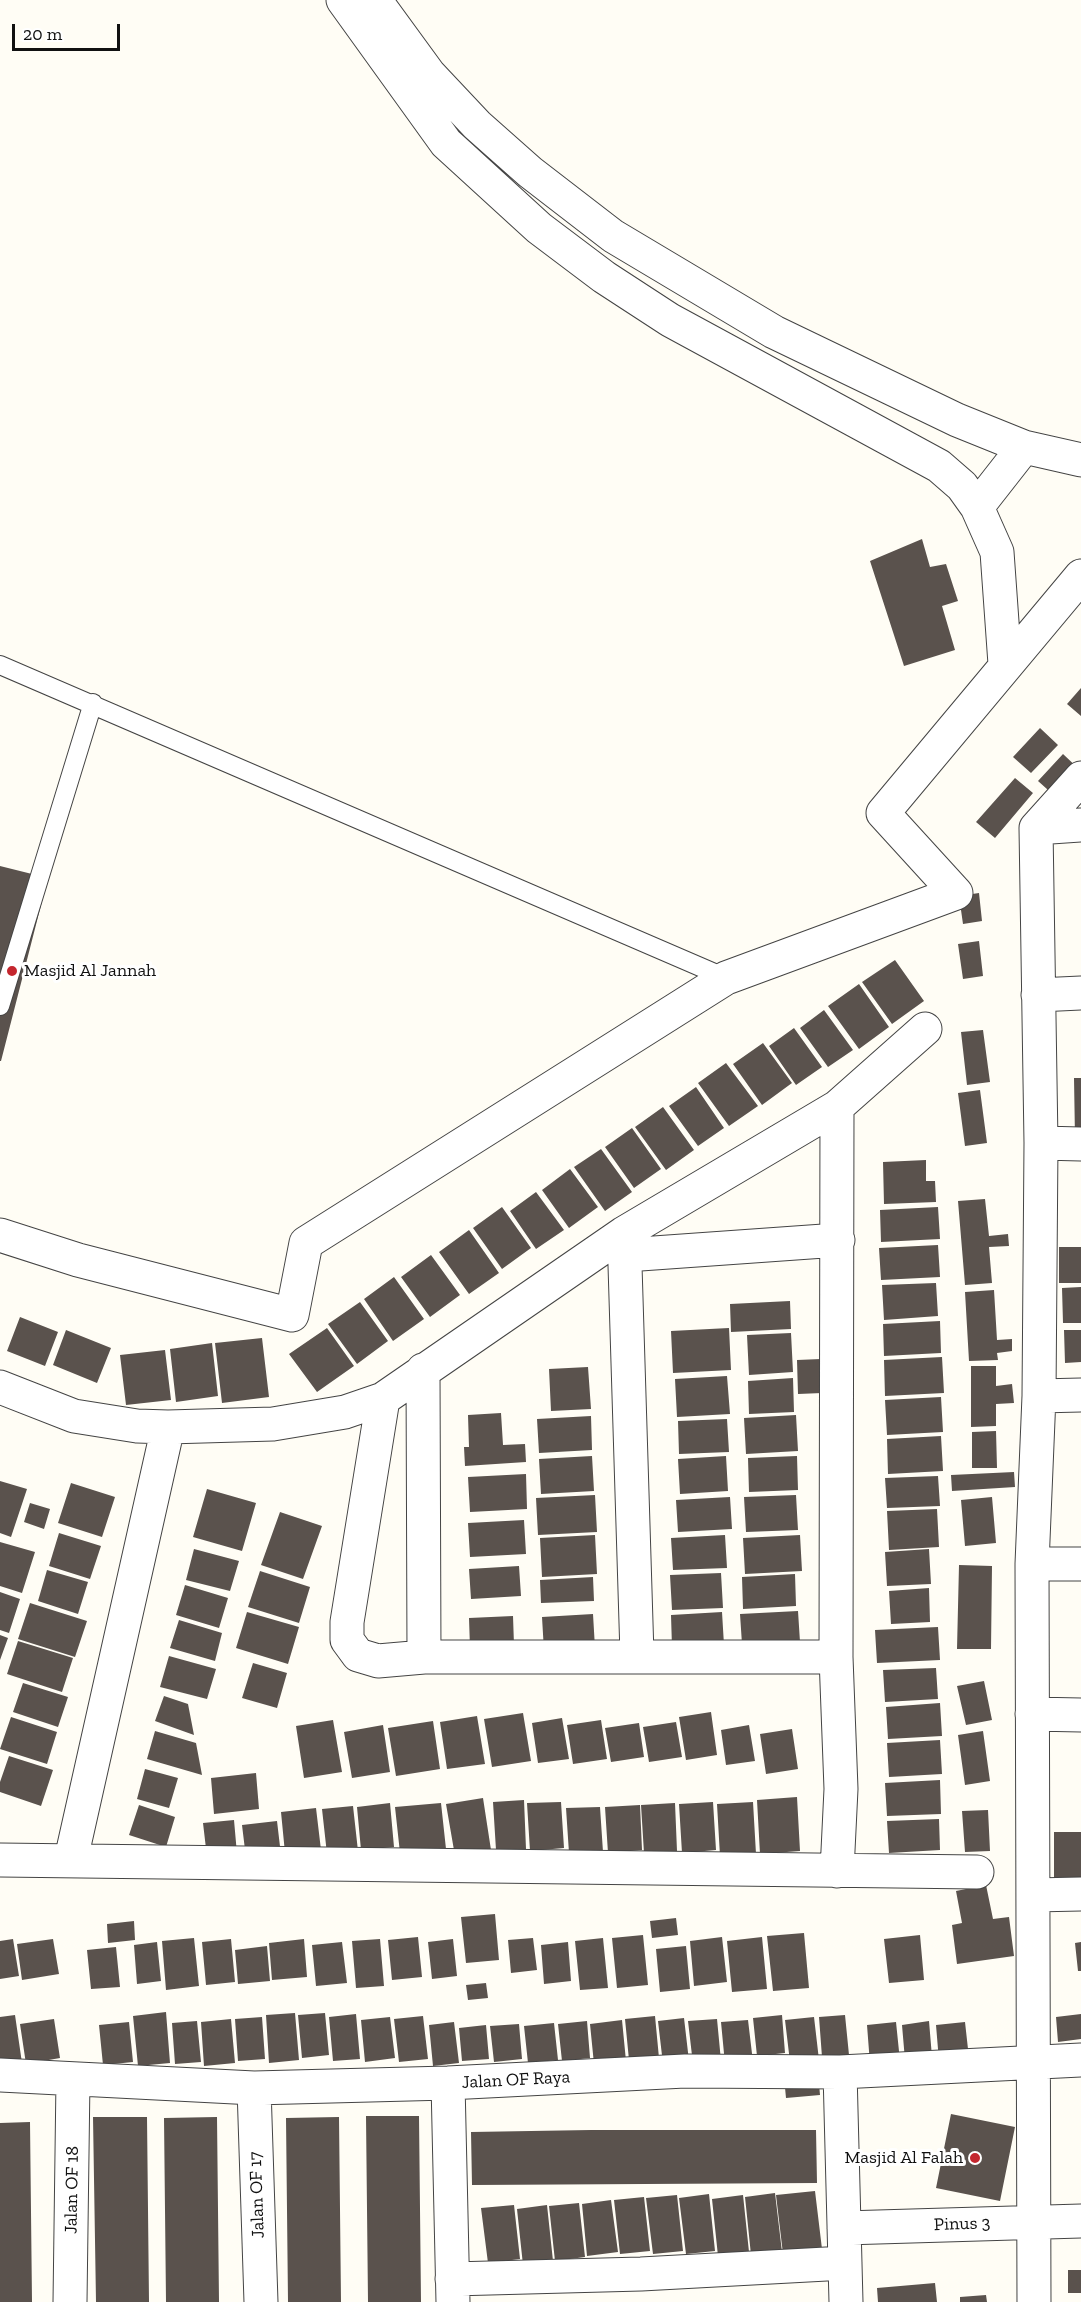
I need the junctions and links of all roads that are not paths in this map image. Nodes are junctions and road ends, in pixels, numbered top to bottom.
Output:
1 (343, 0) edge
2 (375, 0) edge
3 (1024, 447) junction
4 (1081, 460) edge
5 (977, 507) junction
6 (1081, 576) edge
7 (1005, 664) junction
8 (0, 665) edge
9 (93, 703) junction
10 (1081, 778) edge
11 (1081, 825) edge
12 (1036, 828) junction
13 (726, 978) junction
14 (1081, 993) edge
15 (1038, 995) junction
16 (0, 1006) edge
17 (925, 1029) dead end
18 (837, 1107) junction
19 (1041, 1143) junction
20 (1081, 1144) edge
21 (0, 1235) edge
22 (838, 1240) junction
23 (625, 1244) junction
24 (423, 1370) junction
25 (0, 1387) edge
26 (1081, 1395) edge
27 (1039, 1396) junction
28 (383, 1400) junction
29 (168, 1427) junction
30 (1081, 1563) edge
31 (1032, 1564) junction
32 (637, 1655) junction
33 (424, 1657) junction
34 (836, 1657) junction
35 (1032, 1714) junction
36 (1081, 1715) edge
37 (71, 1859) junction
38 (0, 1860) edge
39 (837, 1871) junction
40 (977, 1872) dead end
41 (1081, 1894) edge
42 (1034, 1895) junction
43 (1081, 2060) edge
44 (1032, 2061) junction
45 (840, 2072) junction
46 (0, 2075) edge
47 (73, 2079) junction
48 (448, 2083) junction
49 (254, 2088) junction
50 (1033, 2221) junction
51 (1081, 2221) edge
52 (844, 2228) junction
53 (845, 2263) junction
54 (642, 2288) edge
55 (452, 2290) edge
56 (70, 2302) edge
57 (261, 2302) edge
58 (846, 2302) edge
59 (1034, 2302) edge

1 - 5 street
2 - 3 street
3 - 4 street
3 - 5 street
5 - 7 street
6 - 7 street
7 - 13 street
8 - 9 lane
9 - 13 lane
9 - 16 lane
10 - 12 street
11 - 12 street
12 - 15 street
13 - 21 street
14 - 15 street
15 - 19 street
17 - 18 street
18 - 22 street
18 - 23 street
19 - 20 street
19 - 27 street
22 - 23 street
22 - 34 street
23 - 24 street
23 - 32 street
24 - 28 street
24 - 33 street
25 - 29 street
26 - 27 street
27 - 31 street
28 - 29 street
28 - 33 street
29 - 37 street
30 - 31 street
31 - 35 street
32 - 33 street
32 - 34 street
34 - 39 street
35 - 36 street
35 - 42 street
37 - 38 street
37 - 39 street
39 - 40 street
41 - 42 street
42 - 44 street
43 - 44 street, Jalan OF Raya
44 - 45 street, Jalan OF Raya
44 - 50 street
45 - 48 street, Jalan OF Raya
45 - 52 street
46 - 47 street, Jalan OF Raya
47 - 49 street, Jalan OF Raya
47 - 56 street, Jalan OF 18
48 - 49 street, Jalan OF Raya
48 - 55 street
49 - 57 street, Jalan OF 17
50 - 51 street, Pinus 3
50 - 52 street, Pinus 3
50 - 59 street
52 - 53 street
53 - 54 street
53 - 58 street
54 - 55 street

